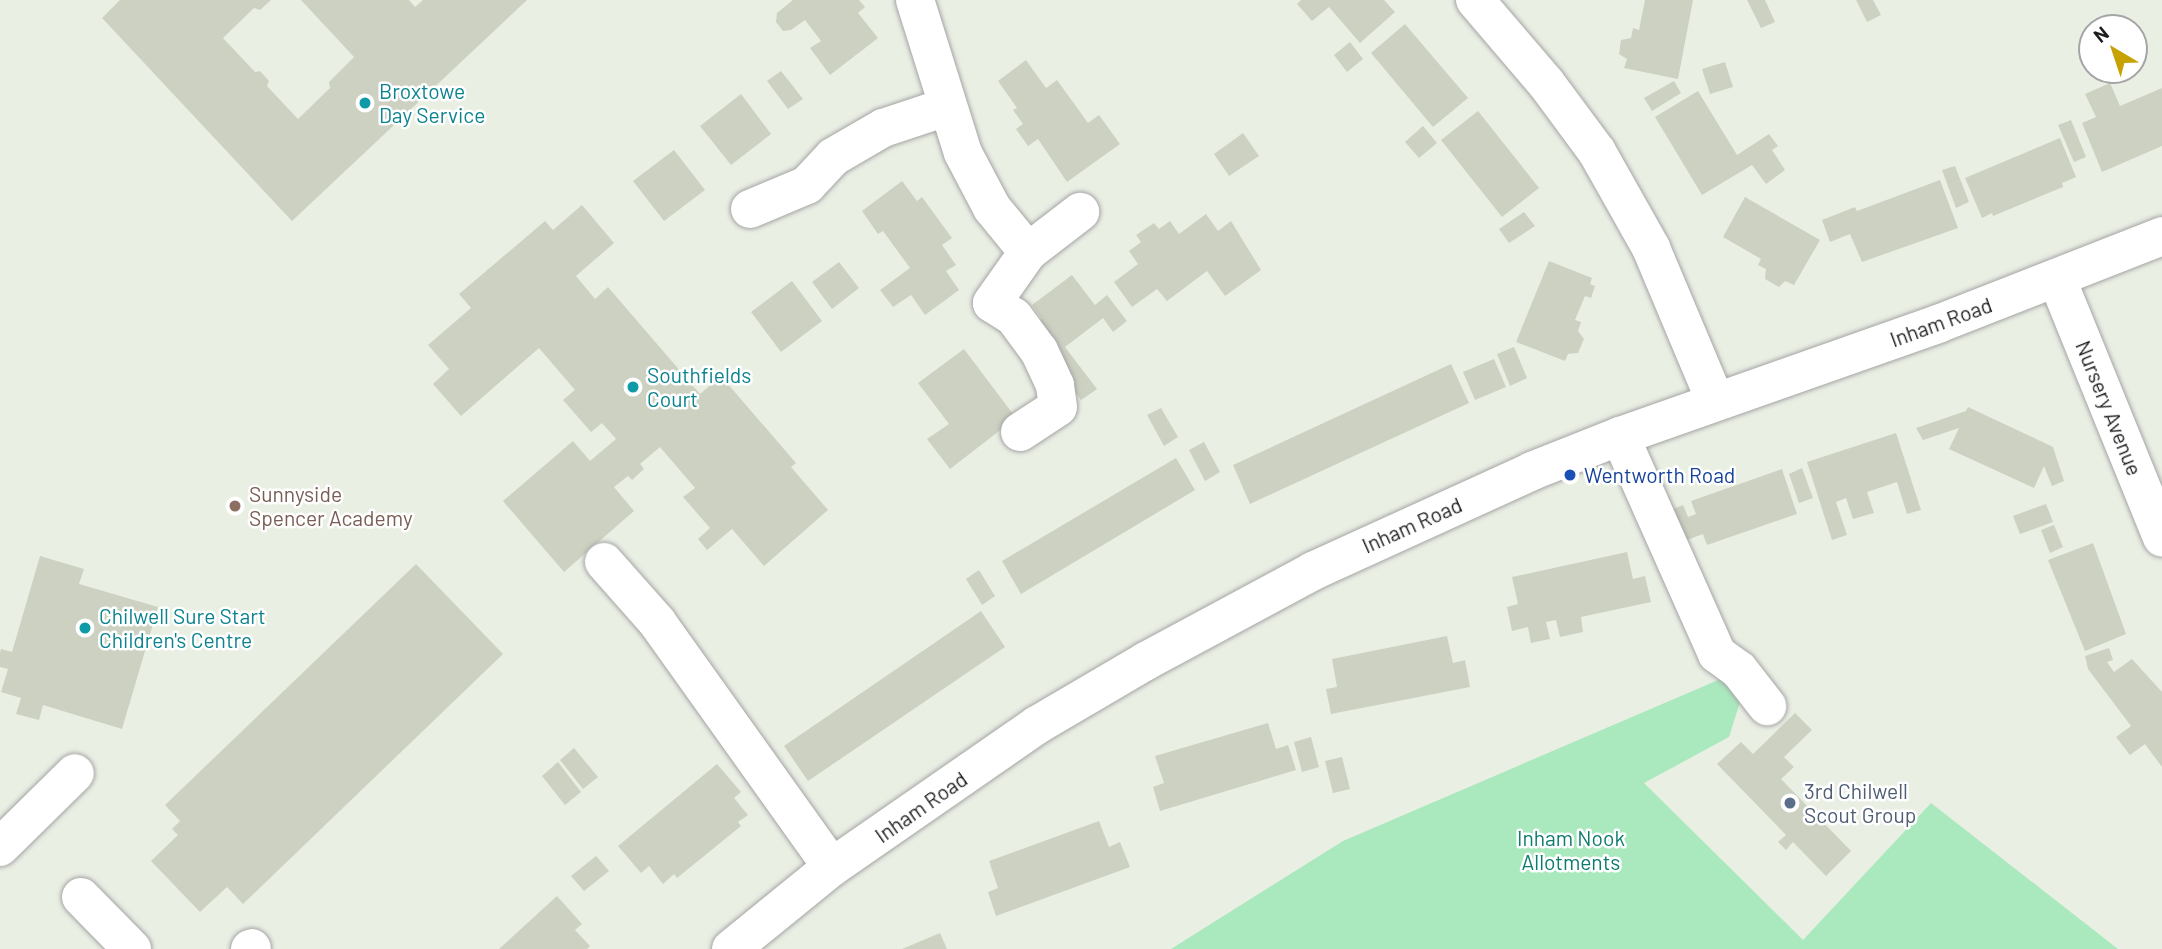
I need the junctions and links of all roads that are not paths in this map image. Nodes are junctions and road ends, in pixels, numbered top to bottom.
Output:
1 (915, 0) edge
2 (1486, 4) edge
3 (946, 107) junction
4 (750, 209) dead end
5 (1080, 212) dead end
6 (2162, 236) edge
7 (1028, 253) junction
8 (2057, 279) junction
9 (1715, 400) junction
10 (1020, 432) dead end
11 (1620, 436) junction
12 (2162, 537) edge
13 (604, 562) dead end
14 (1767, 706) dead end
15 (75, 772) dead end
16 (0, 847) edge
17 (832, 867) junction
18 (81, 897) dead end
19 (132, 949) edge
20 (731, 949) edge

1 - 3 street
2 - 9 street
3 - 4 street
3 - 7 street
5 - 7 street
6 - 8 street, Inham Road
7 - 10 street
8 - 9 street, Inham Road
8 - 12 street, Nursery Avenue
9 - 11 street, Inham Road
11 - 14 street
11 - 17 street, Inham Road
13 - 17 street
15 - 16 street
17 - 20 street, Inham Road
18 - 19 street

